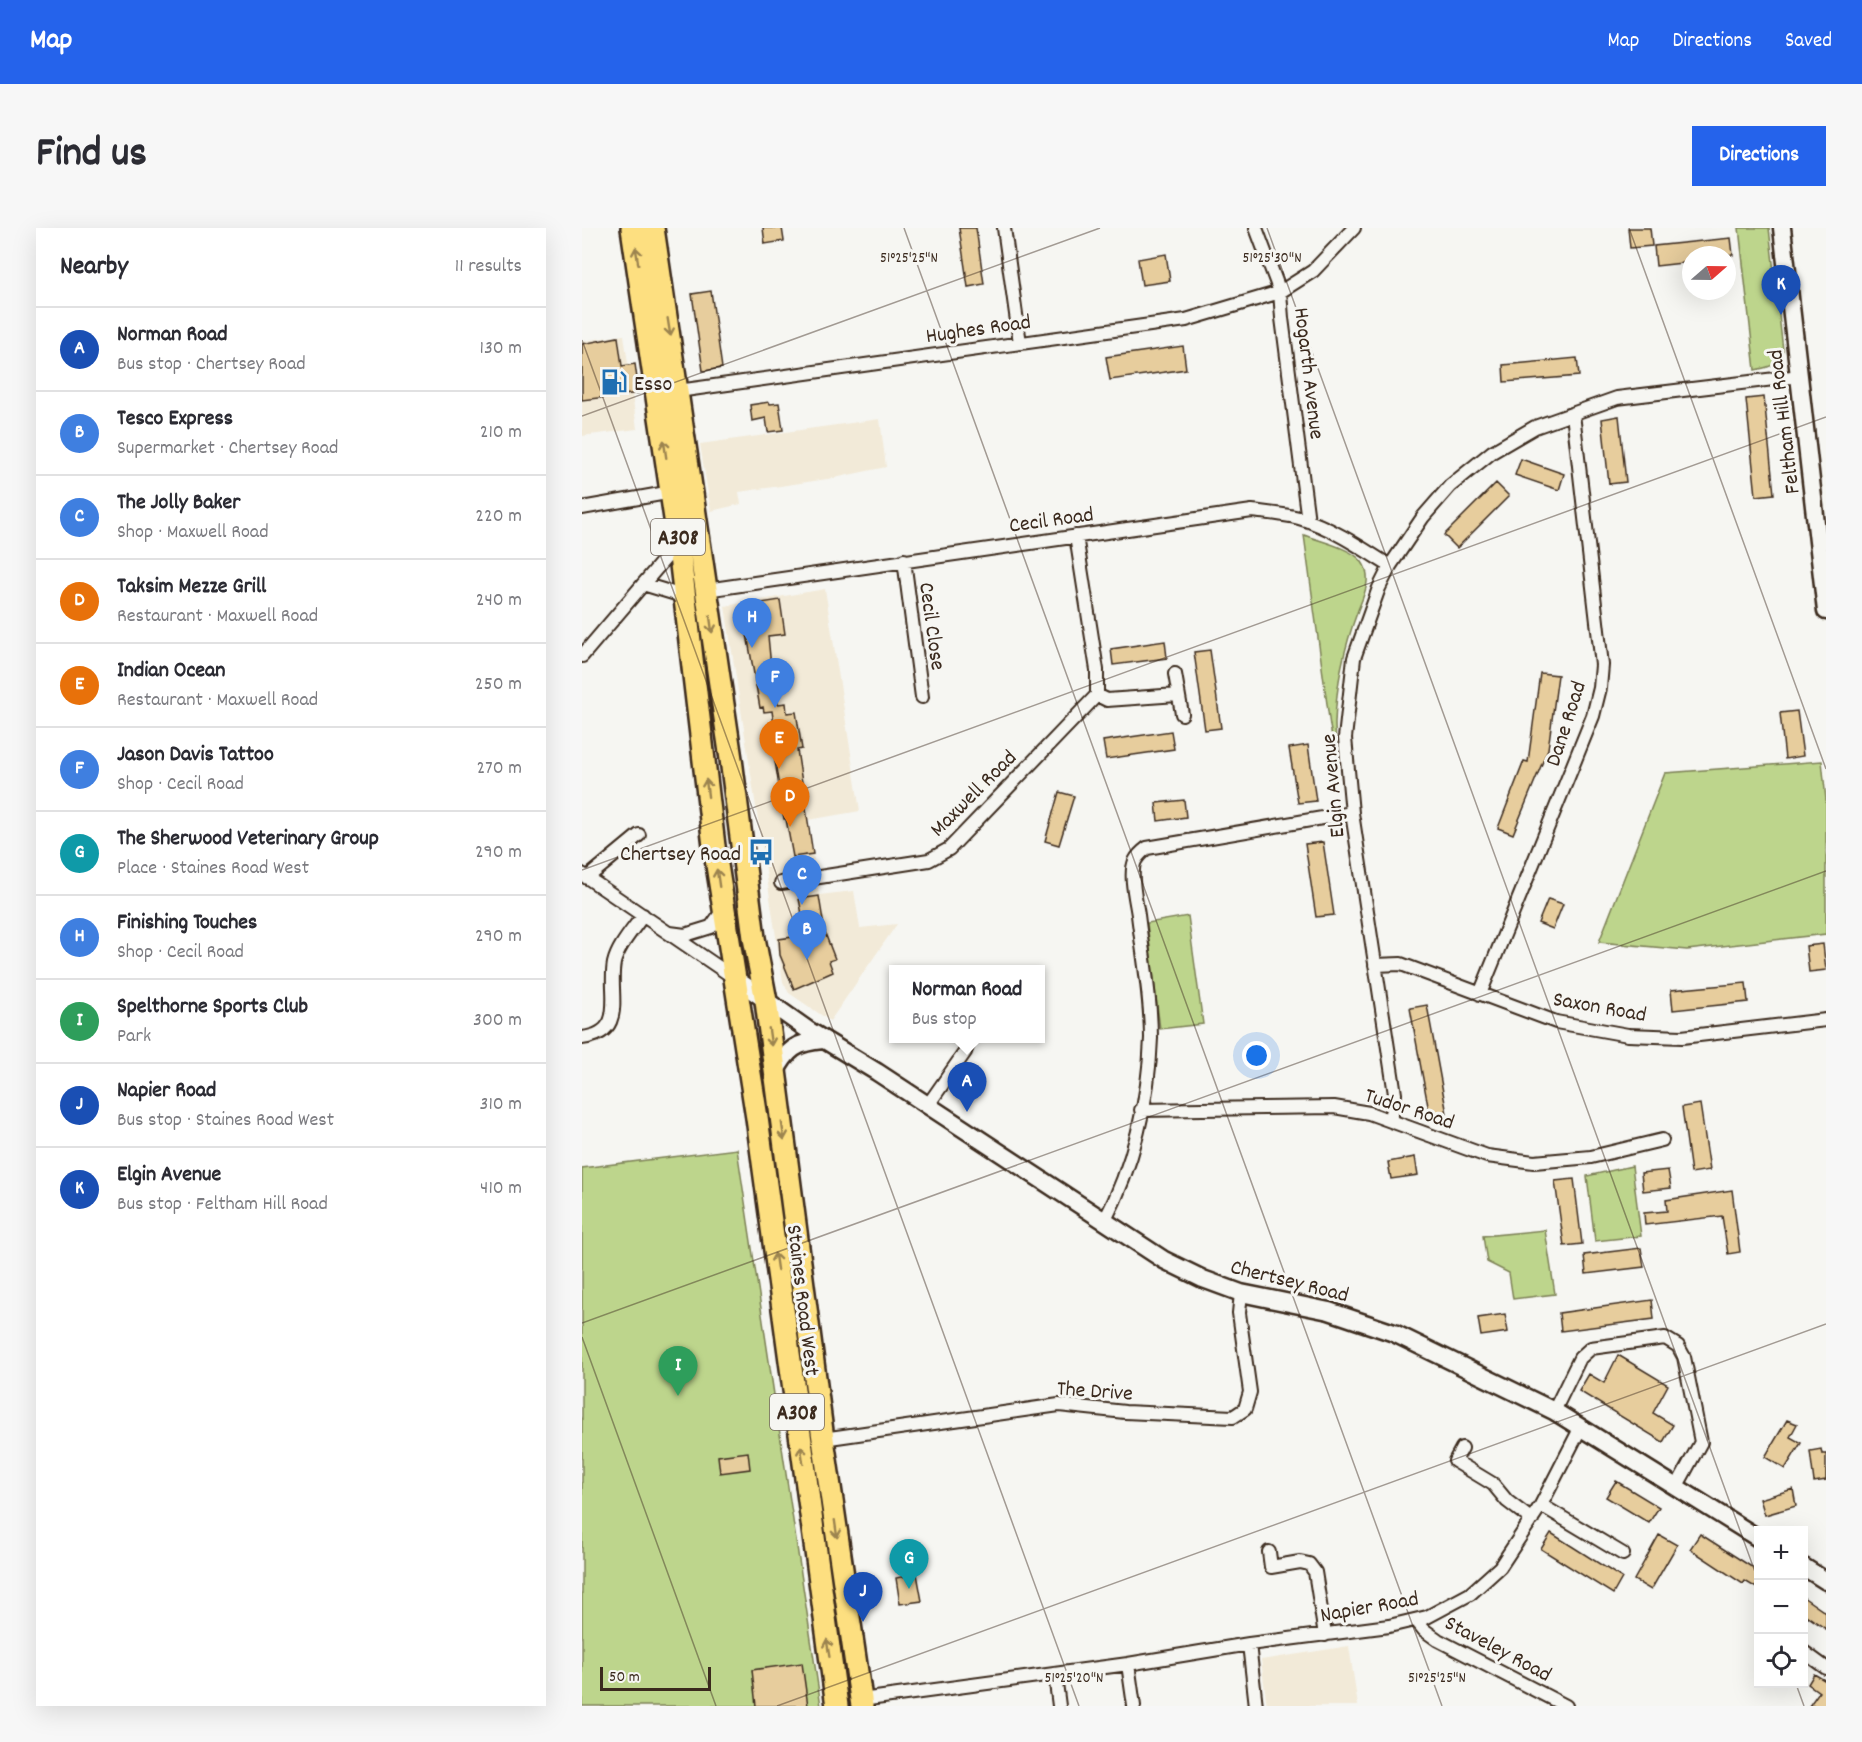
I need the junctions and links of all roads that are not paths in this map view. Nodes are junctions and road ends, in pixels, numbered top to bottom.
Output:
1 (632, 228) edge
2 (654, 228) edge
3 (1004, 228) edge
4 (1256, 228) edge
5 (1354, 228) edge
6 (1782, 228) edge
7 (1280, 292) junction
8 (1020, 343) junction
9 (1800, 376) junction
10 (678, 391) junction
11 (1573, 414) junction
12 (672, 492) junction
13 (582, 508) edge
14 (1308, 521) junction
15 (1076, 536) junction
16 (678, 539) junction
17 (904, 560) junction
18 (1390, 566) junction
19 (643, 584) junction
20 (706, 590) junction
21 (685, 603) junction
22 (1826, 611) edge
23 (582, 656) edge
24 (1174, 674) dead end
25 (1097, 695) junction
26 (1177, 695) junction
27 (922, 697) dead end
28 (1182, 714) dead end
29 (1352, 813) junction
30 (639, 835) dead end
31 (585, 876) edge
32 (781, 883) dead end
33 (723, 909) junction
34 (643, 915) junction
35 (669, 933) junction
36 (754, 938) junction
37 (1375, 965) junction
38 (733, 977) junction
39 (1480, 994) junction
40 (766, 1000) junction
41 (1826, 1020) edge
42 (582, 1038) edge
43 (746, 1040) junction
44 (823, 1040) junction
45 (968, 1043) edge
46 (775, 1073) junction
47 (928, 1106) junction
48 (1141, 1110) junction
49 (1391, 1121) junction
50 (1662, 1140) dead end
51 (1104, 1222) junction
52 (1241, 1293) junction
53 (1554, 1411) junction
54 (1581, 1427) junction
55 (824, 1438) junction
56 (1462, 1448) dead end
57 (1677, 1486) junction
58 (1541, 1505) junction
59 (1532, 1520) junction
60 (1754, 1535) edge
61 (1269, 1552) dead end
62 (1623, 1554) dead end
63 (1808, 1570) edge
64 (1826, 1581) edge
65 (1416, 1620) junction
66 (1325, 1635) junction
67 (1249, 1644) junction
68 (1808, 1655) edge
69 (1128, 1664) junction
70 (1826, 1668) edge
71 (1055, 1675) junction
72 (861, 1703) edge
73 (837, 1706) edge
74 (1059, 1706) edge
75 (1134, 1706) edge
76 (1256, 1706) edge
77 (1566, 1706) edge

12 -> 1 highway, A308
2 -> 10 highway, A308
3 - 8 street
4 - 7 street
5 - 7 street, Hogarth Avenue
6 - 9 street, Feltham Hill Road
7 - 8 street, Hughes Road
7 - 14 street, Hogarth Avenue
8 - 10 street, Hughes Road
9 - 11 street, Elgin Avenue
9 - 22 street, Feltham Hill Road
10 - 20 highway, A308
11 - 18 street, Elgin Avenue
11 - 39 street, Dane Road
12 - 13 street
12 - 16 highway, A308
14 - 15 street, Cecil Road
14 - 18 street, Cecil Road
15 - 17 street, Cecil Road
15 - 25 street
16 - 19 street
16 - 21 highway, A308
17 - 20 street, Cecil Road
17 - 27 street, Cecil Close
18 - 29 street, Elgin Avenue
19 - 21 street
19 - 23 street
20 -> 36 highway, A308
33 -> 21 highway, A308
24 - 26 street
25 - 26 street
25 - 32 street, Maxwell Road
26 - 28 street
29 - 37 street, Elgin Avenue
29 - 48 street
30 - 31 street
31 - 34 street
33 - 35 street
33 - 38 highway, A308
34 - 35 street
34 - 42 street
35 - 38 street
36 - 38 highway
36 - 40 highway, A308
37 - 39 street, Saxon Road
37 - 49 street, Elgin Avenue
38 - 40 street, Chertsey Road
38 - 43 highway, A308
39 - 41 street, Saxon Road
40 - 43 highway
40 - 44 street, Chertsey Road
40 -> 46 highway, Staines Road West / A308
73 -> 43 highway, A308
44 - 46 street
44 - 47 street, Chertsey Road
45 - 47 street
46 -> 55 highway, Staines Road West / A308
47 - 51 street, Chertsey Road
48 - 49 street, Tudor Road
48 - 51 street
49 - 50 street, Tudor Road
51 - 52 street, Chertsey Road
52 - 53 street, Chertsey Road
52 - 55 street, The Drive
53 - 54 street, Chertsey Road
53 - 57 street
54 - 57 street, Chertsey Road
54 - 58 street, Napier Road
55 -> 72 highway, Staines Road West / A308
56 - 59 street
57 - 60 street, Chertsey Road
58 - 59 street, Napier Road
58 - 62 street
59 - 65 street, Napier Road
61 - 66 street
63 - 64 street
65 - 66 street, Napier Road
65 - 77 street, Staveley Road
66 - 67 street, Napier Road
67 - 69 street, Napier Road
67 - 76 street
68 - 70 street
69 - 71 street, Napier Road
69 - 75 street
71 - 72 street, Napier Road
71 - 74 street

